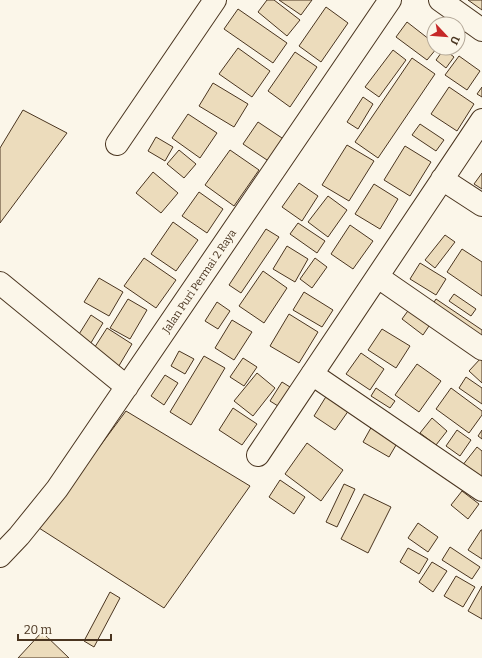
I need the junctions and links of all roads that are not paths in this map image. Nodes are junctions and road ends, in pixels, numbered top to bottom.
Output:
1 (215, 0) edge
2 (390, 0) edge
3 (440, 0) edge
4 (482, 30) edge
5 (482, 120) edge
6 (117, 144) dead end
7 (442, 179) junction
8 (482, 205) edge
9 (378, 277) junction
10 (0, 283) edge
11 (482, 349) edge
12 (312, 374) junction
13 (127, 387) junction
14 (258, 455) dead end
15 (482, 490) edge
16 (0, 556) edge

1 - 6 street
2 - 13 street, Jalan Puri Permai 2 Raya
3 - 4 street
5 - 7 street
7 - 8 street
7 - 9 street
9 - 11 street
9 - 12 street
10 - 13 street
12 - 14 street
12 - 15 street
13 - 16 street, Jalan Puri Permai 2 Raya

